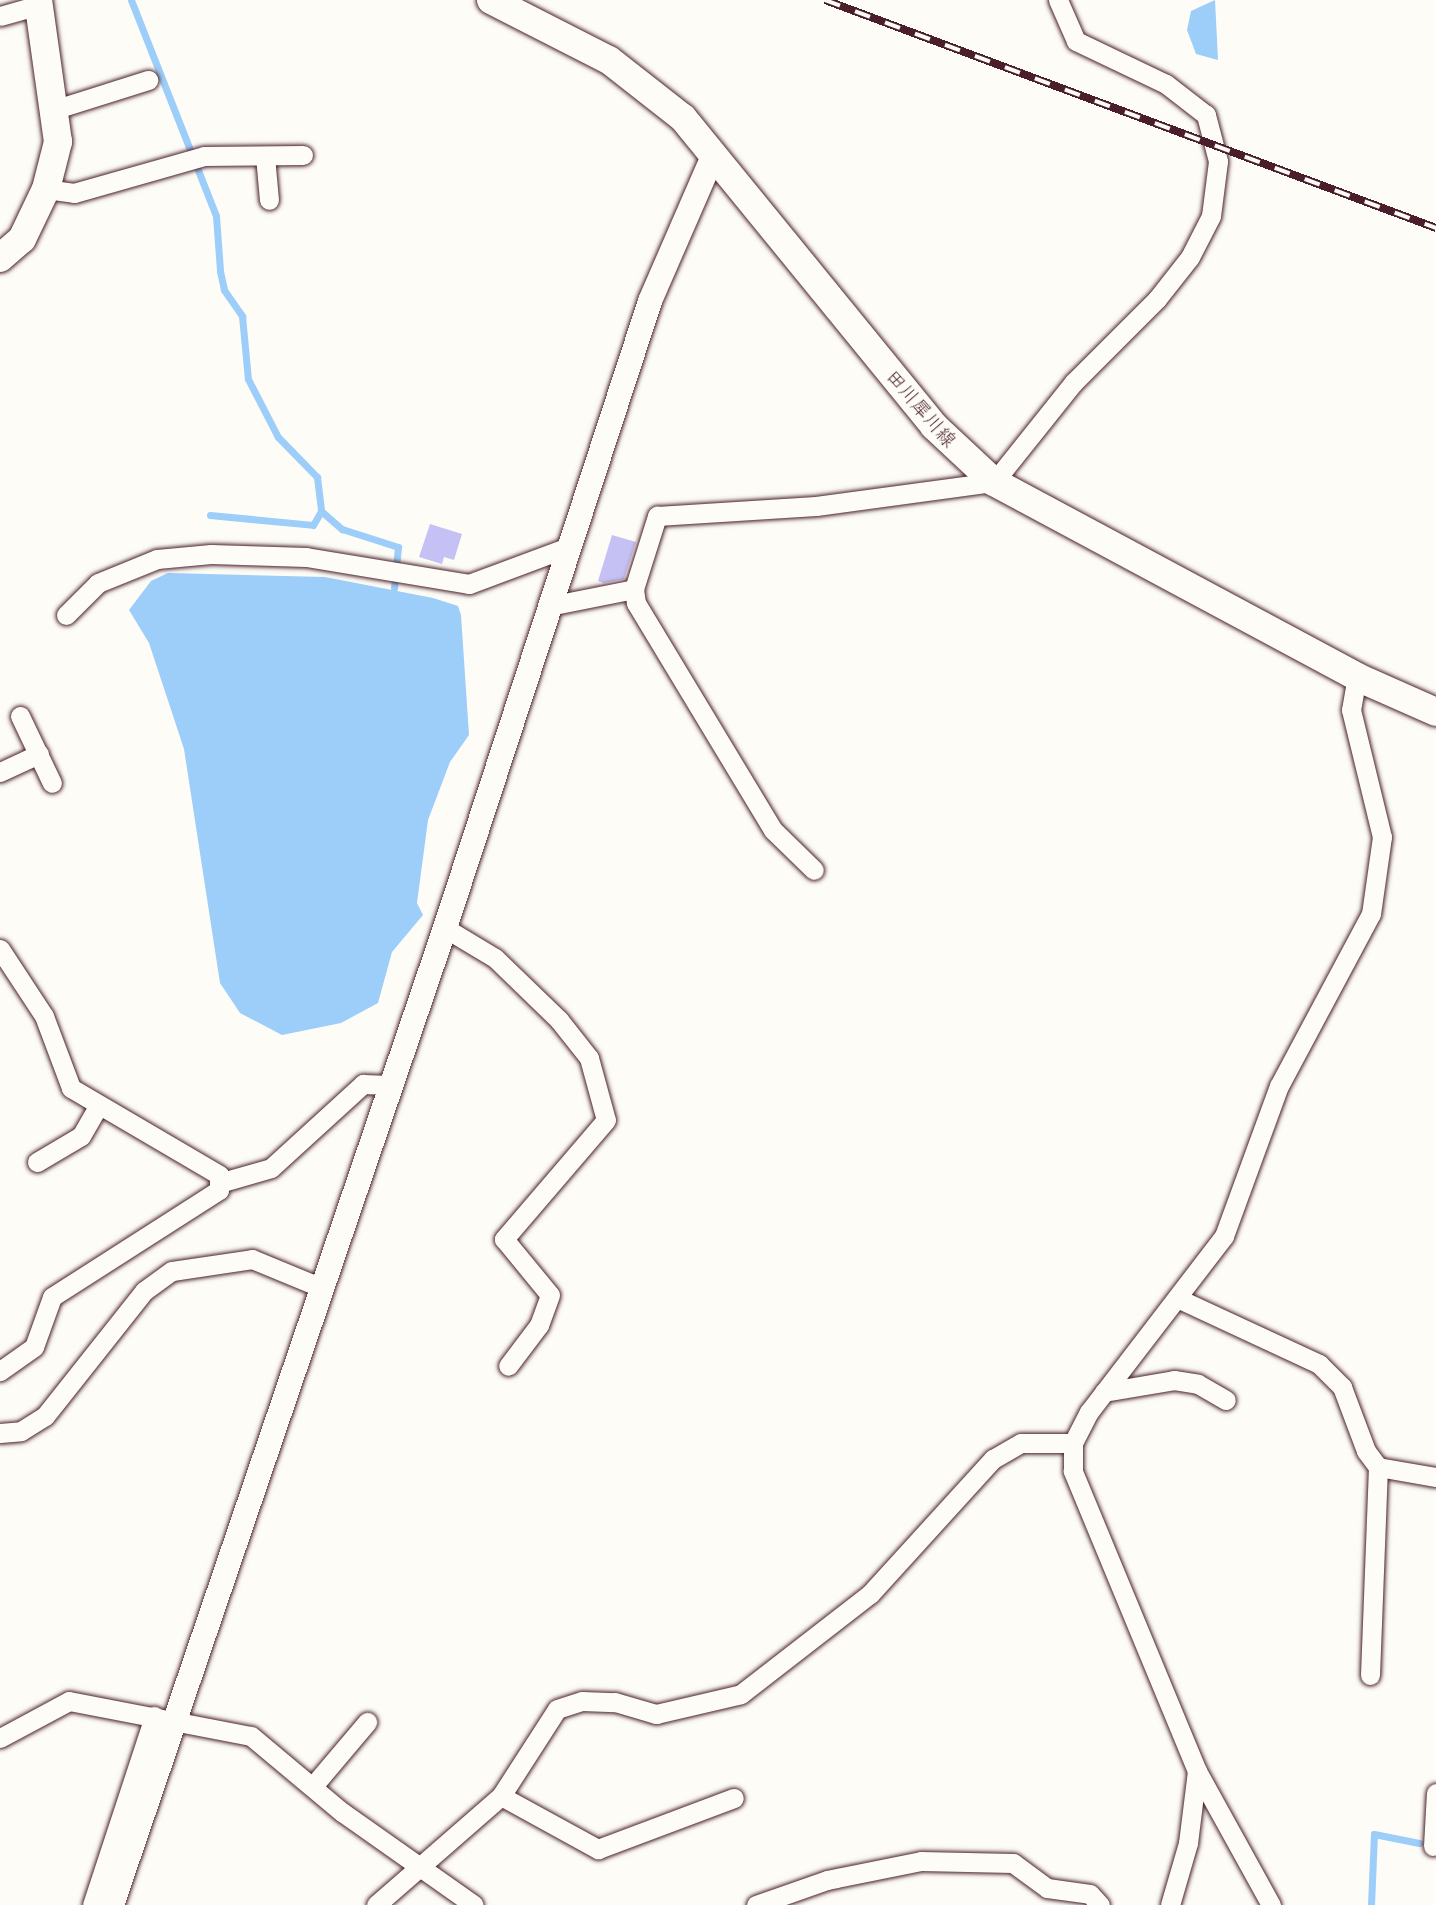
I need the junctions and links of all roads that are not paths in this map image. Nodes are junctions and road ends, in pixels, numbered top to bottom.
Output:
1 (491, 0) edge
2 (1058, 0) edge
3 (38, 3) edge
4 (0, 16) edge
5 (148, 80) dead end
6 (53, 110) junction
7 (714, 154) junction
8 (303, 155) dead end
9 (265, 156) junction
10 (46, 189) junction
11 (269, 200) dead end
12 (0, 258) edge
13 (994, 482) junction
14 (569, 547) junction
15 (634, 589) junction
16 (549, 606) junction
17 (66, 615) dead end
18 (1357, 677) junction
19 (1436, 712) edge
20 (20, 716) dead end
21 (39, 754) junction
22 (0, 772) edge
23 (52, 783) dead end
24 (814, 870) dead end
25 (445, 929) junction
26 (0, 949) edge
27 (390, 1085) junction
28 (97, 1108) junction
29 (37, 1162) dead end
30 (219, 1183) junction
31 (320, 1287) junction
32 (1177, 1298) junction
33 (508, 1366) dead end
34 (0, 1371) edge
35 (1104, 1392) junction
36 (1226, 1401) dead end
37 (0, 1433) edge
38 (1073, 1443) junction
39 (1378, 1467) junction
40 (1436, 1477) edge
41 (1370, 1675) dead end
42 (162, 1718) junction
43 (367, 1723) dead end
44 (0, 1738) edge
45 (1197, 1771) junction
46 (313, 1786) junction
47 (1436, 1793) edge
48 (501, 1796) junction
49 (734, 1798) dead end
50 (1433, 1846) dead end
51 (422, 1870) junction
52 (92, 1905) edge
53 (112, 1905) edge
54 (376, 1905) edge
55 (474, 1905) edge
56 (756, 1905) edge
57 (1100, 1905) edge
58 (1170, 1905) edge
59 (1271, 1905) edge

1 - 7 main road, 田川犀川線
2 - 13 street
3 - 4 street
3 - 6 main road
5 - 6 street
6 - 10 main road
7 - 13 main road, 田川犀川線
7 - 14 street
8 - 9 street
9 - 10 street
9 - 11 street
10 - 12 main road
13 - 15 street
13 - 18 main road, 田川犀川線
14 - 16 street
14 - 17 street
15 - 16 street
15 - 24 street
16 - 25 street
18 - 19 main road, 田川犀川線
18 - 32 street
20 - 21 street
21 - 22 street
21 - 23 street
25 - 27 street
25 - 33 street
26 - 28 street
27 - 30 street
27 - 31 street
28 - 29 street
28 - 30 street
30 - 34 street
31 - 37 street
31 - 42 street
32 - 35 street
32 - 39 street
35 - 36 street
35 - 38 street
38 - 45 street
38 - 48 street
39 - 40 street
39 - 41 street
42 - 44 street
42 - 46 street
42 - 52 street
42 - 53 street
43 - 46 street
45 - 58 street
45 - 59 street
46 - 51 street
47 - 50 street
48 - 49 street
48 - 51 street
51 - 54 street
51 - 55 street
56 - 57 street

